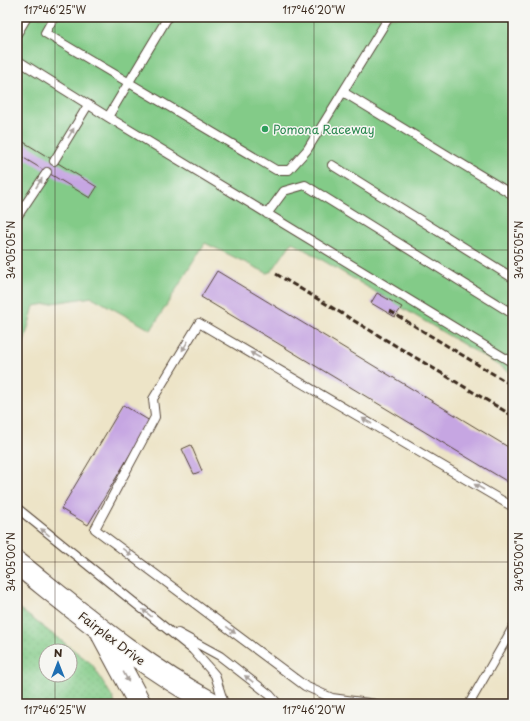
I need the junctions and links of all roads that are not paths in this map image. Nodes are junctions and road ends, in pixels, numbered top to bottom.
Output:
1 (27, 17) edge
2 (54, 17) edge
3 (168, 17) edge
4 (389, 17) edge
5 (17, 34) edge
6 (17, 60) edge
7 (128, 81) junction
8 (343, 92) junction
9 (88, 105) junction
10 (108, 117) junction
11 (54, 161) dead end
12 (332, 165) dead end
13 (47, 172) dead end
14 (513, 195) edge
15 (267, 214) junction
16 (17, 217) edge
17 (513, 278) edge
18 (513, 314) edge
19 (513, 363) edge
20 (513, 507) edge
21 (17, 508) edge
22 (17, 563) edge
23 (159, 623) junction
24 (513, 628) edge
25 (100, 630) junction
26 (510, 639) edge
27 (140, 704) edge
28 (213, 704) edge
29 (224, 704) edge
30 (278, 704) edge
31 (376, 704) edge
32 (469, 704) edge

1 - 5 lane
2 - 7 lane
3 - 7 lane
4 - 8 lane
6 - 9 lane
7 - 8 lane
7 - 10 lane
8 - 14 lane
9 - 10 lane
11 -> 9 lane
10 - 15 lane
12 - 17 lane
16 -> 13 lane
15 - 18 lane
15 - 19 lane
20 -> 31 lane
23 -> 21 lane
22 - 25 street, Fairplex Drive
23 - 29 lane
30 -> 23 lane
24 - 26 lane
25 -> 27 street
25 - 28 street, Fairplex Drive
26 - 32 lane

